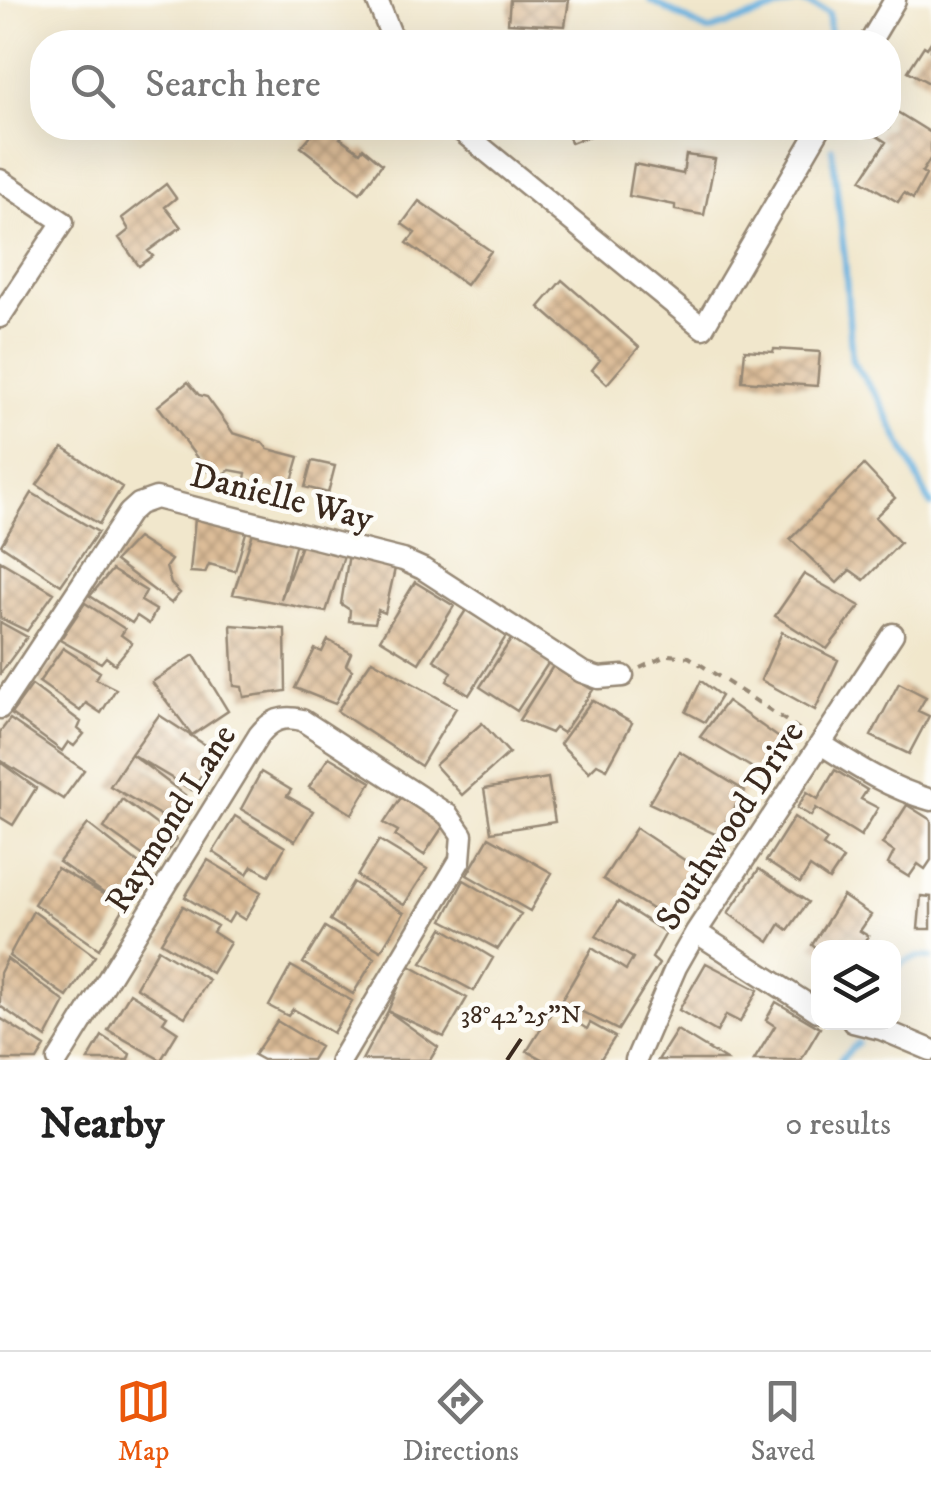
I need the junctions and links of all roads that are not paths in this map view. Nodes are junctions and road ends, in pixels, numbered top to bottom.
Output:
1 (378, 0) edge
2 (896, 0) edge
3 (389, 30) edge
4 (877, 30) edge
5 (473, 140) edge
6 (813, 140) edge
7 (0, 180) edge
8 (0, 317) edge
9 (893, 634) dead end
10 (623, 676) road end
11 (0, 708) edge
12 (821, 744) junction
13 (931, 800) edge
14 (696, 932) junction
15 (811, 1007) edge
16 (880, 1030) edge
17 (931, 1050) edge
18 (58, 1060) edge
19 (341, 1060) edge
20 (636, 1060) edge

1 - 3 street
2 - 4 street
5 - 6 street
7 - 8 street
9 - 12 street, Southwood Drive
10 - 11 street, Danielle Way
12 - 13 street
12 - 14 street, Southwood Drive
14 - 15 street
14 - 20 street, Southwood Drive
16 - 17 street
18 - 19 street, Raymond Lane

